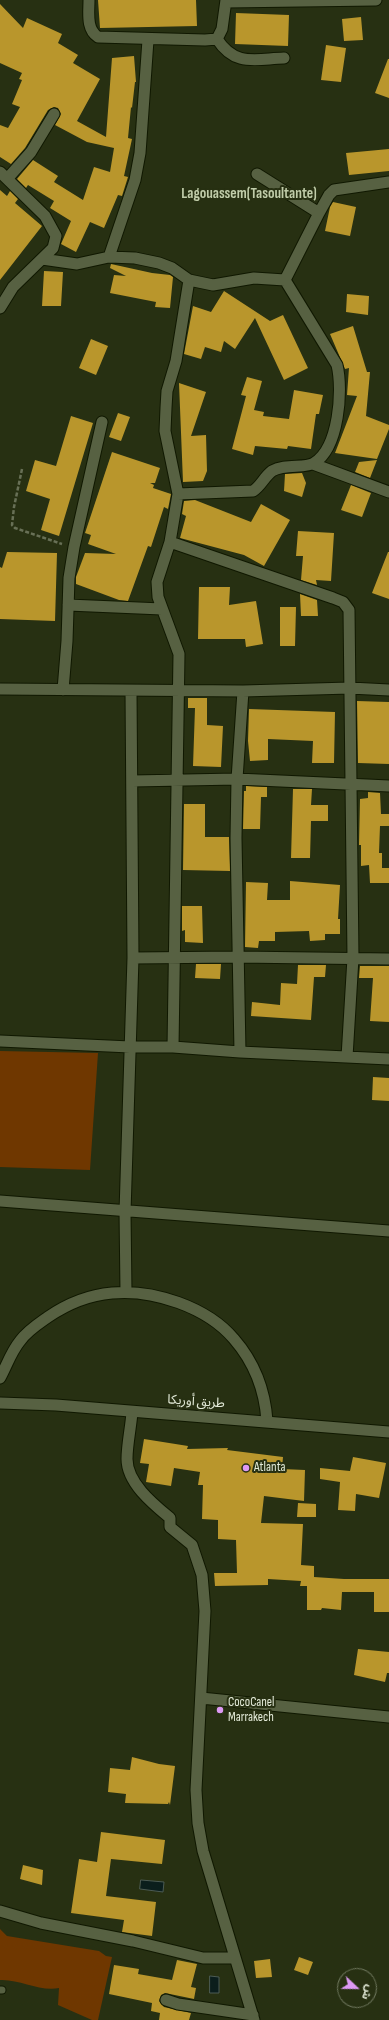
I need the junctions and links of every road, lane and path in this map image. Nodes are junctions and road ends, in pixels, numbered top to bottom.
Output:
1 (89, 0) edge
2 (376, 0) edge
3 (226, 1) edge
4 (217, 39) junction
5 (148, 40) junction
6 (284, 58) dead end
7 (54, 114) dead end
8 (257, 174) dead end
9 (4, 176) edge
10 (389, 182) edge
11 (319, 213) junction
12 (109, 257) junction
13 (42, 259) junction
14 (189, 280) junction
15 (285, 280) junction
16 (0, 308) edge
17 (102, 422) dead end
18 (313, 464) junction
19 (22, 469) dead end
20 (389, 492) edge
21 (178, 494) junction
22 (170, 542) junction
23 (74, 547) junction
24 (68, 605) junction
25 (162, 609) junction
26 (350, 688) junction
27 (0, 689) edge
28 (178, 689) junction
29 (64, 690) junction
30 (389, 690) edge
31 (131, 691) junction
32 (243, 691) junction
33 (237, 779) junction
34 (132, 781) junction
35 (176, 782) junction
36 (352, 784) junction
37 (389, 786) edge
38 (238, 956) junction
39 (174, 957) junction
40 (133, 958) junction
41 (353, 958) junction
42 (389, 959) edge
43 (0, 1040) edge
44 (173, 1047) junction
45 (130, 1048) junction
46 (240, 1052) junction
47 (347, 1057) junction
48 (389, 1058) edge
49 (0, 1201) edge
50 (125, 1212) junction
51 (389, 1231) edge
52 (126, 1292) junction
53 (0, 1378) edge
54 (0, 1403) edge
55 (132, 1412) junction
56 (267, 1422) junction
57 (389, 1432) edge
58 (201, 1698) junction
59 (389, 1717) edge
60 (0, 1912) edge
61 (235, 1958) junction
62 (166, 2000) dead end
63 (253, 2018) edge

1 - 5 street
2 - 3 street
3 - 4 street
4 - 5 street
4 - 6 street
5 - 12 street
7 - 9 street
8 - 11 street
9 - 13 street
10 - 11 street
11 - 15 street
12 - 13 street
12 - 14 street
13 - 16 street
14 - 15 street
14 - 21 street
15 - 18 street
17 - 23 street
18 - 20 street
18 - 21 street
19 - 23 path
21 - 22 street
22 - 25 street
22 - 26 street
23 - 24 street
24 - 25 street
24 - 29 street
25 - 28 street
26 - 30 street
26 - 32 street
26 - 36 street
27 - 29 street
28 - 31 street
28 - 32 street
28 - 35 street
29 - 31 street
31 - 34 street
32 - 33 street
33 - 35 street
33 - 36 street
33 - 38 street
34 - 35 street
34 - 40 street
35 - 39 street
36 - 37 street
36 - 41 street
38 - 39 street
38 - 41 street
38 - 46 street
39 - 40 street
39 - 44 street
40 - 45 street
41 - 42 street
41 - 47 street
43 - 45 street
44 - 45 street
44 - 46 street
45 - 50 street
46 - 47 street
47 - 48 street
49 - 50 street
50 - 51 street
50 - 52 street
52 - 53 street
52 - 56 street
54 - 55 street, طريق أوريكا
55 - 56 street, طريق أوريكا
55 - 58 street
56 - 57 street, طريق أوريكا
58 - 59 street
58 - 61 street
60 - 61 street
61 - 63 street
62 - 63 street

